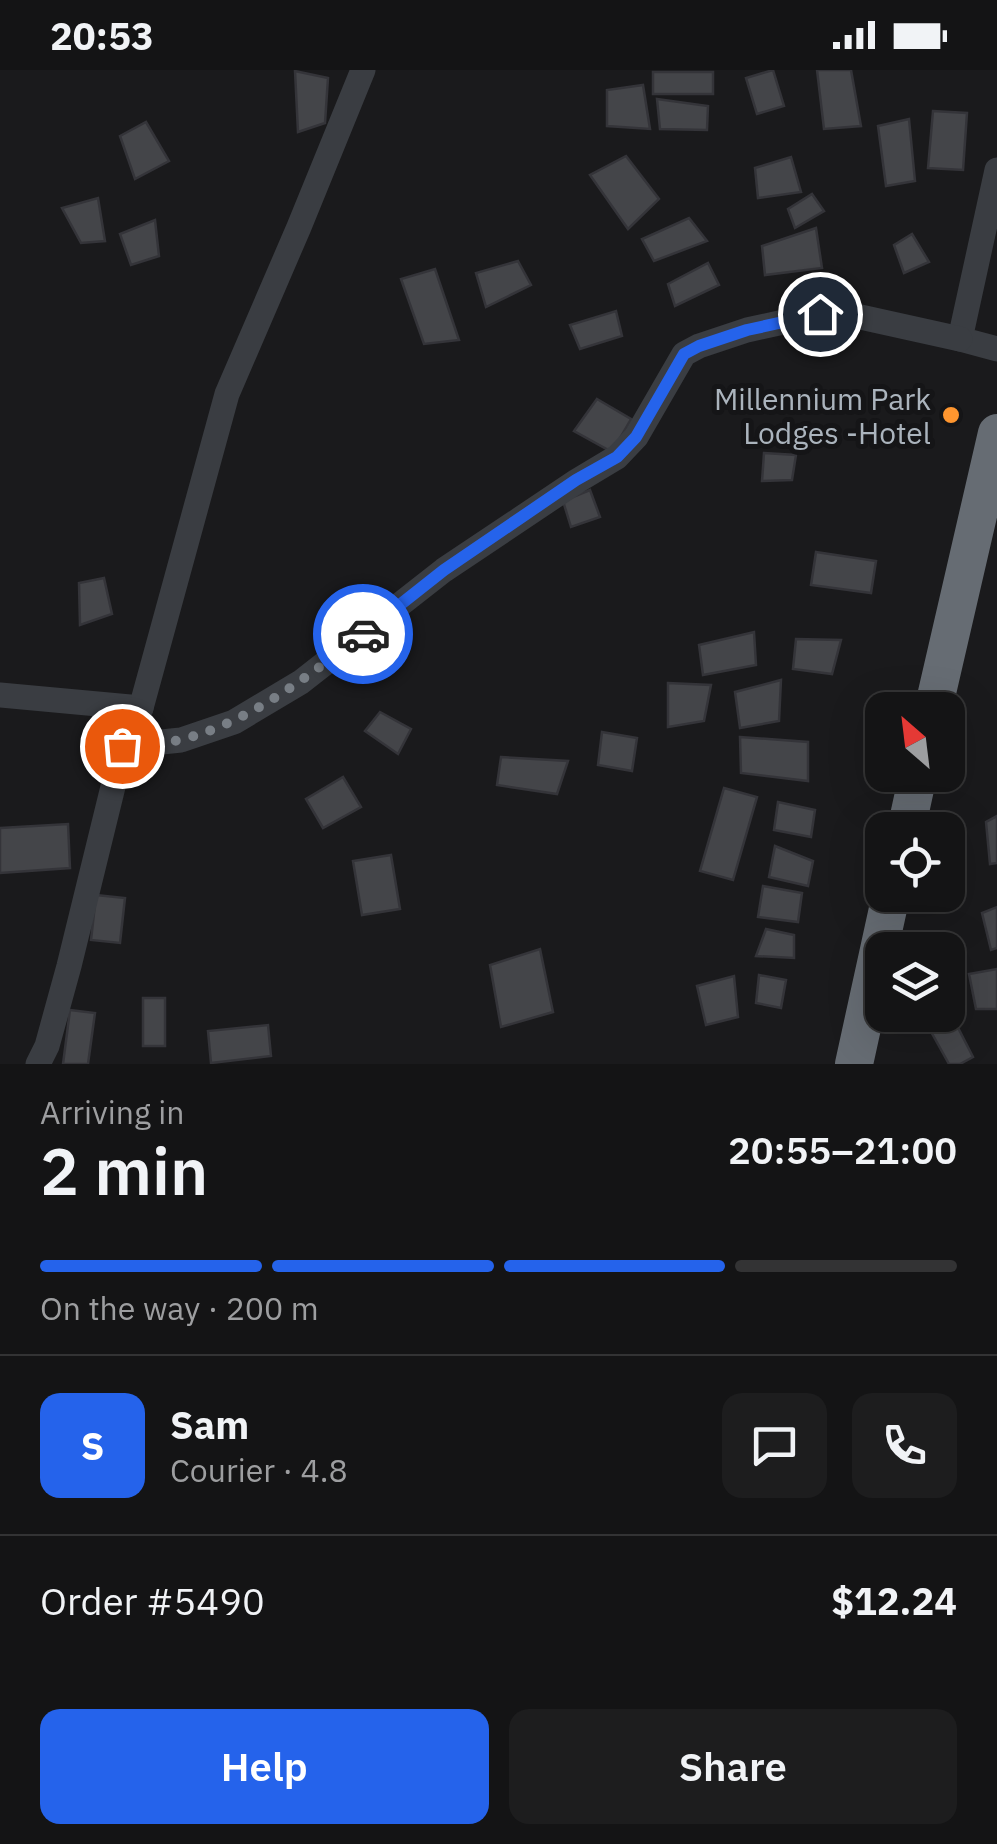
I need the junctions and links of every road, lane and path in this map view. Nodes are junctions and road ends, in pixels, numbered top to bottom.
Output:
1 (362, 70) edge
2 (997, 170) edge
3 (960, 339) junction
4 (997, 348) edge
5 (997, 433) edge
6 (936, 692) edge
7 (0, 696) edge
8 (141, 708) junction
9 (122, 746) junction
10 (888, 912) edge
11 (38, 1064) edge
12 (854, 1064) edge

1 - 8 street
2 - 3 street
3 - 4 street
3 - 9 street
5 - 6 highway
7 - 8 street
8 - 9 street
9 - 11 street
10 - 12 highway

